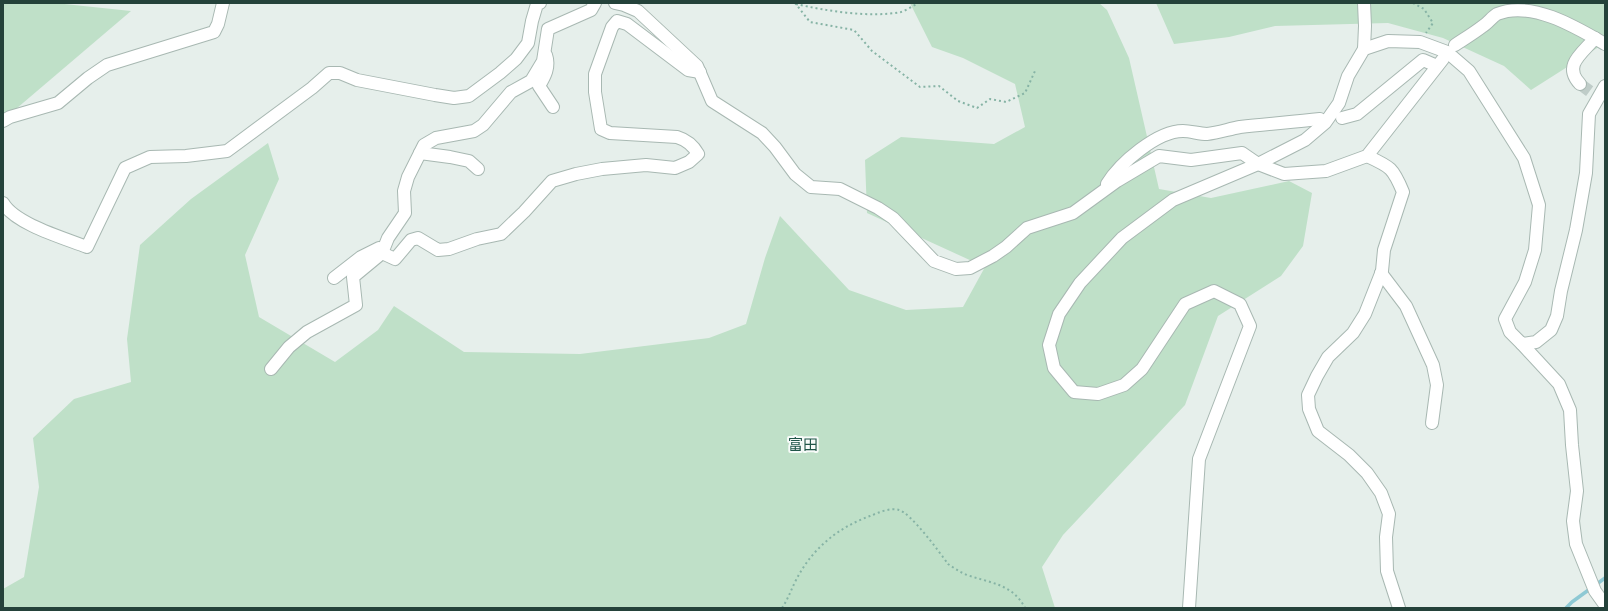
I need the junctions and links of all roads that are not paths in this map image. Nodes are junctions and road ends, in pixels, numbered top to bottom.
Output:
1 (223, 3) edge
2 (540, 3) edge
3 (595, 3) edge
4 (615, 3) edge
5 (1364, 3) edge
6 (1600, 41) edge
7 (1455, 45) dead end
8 (1364, 49) junction
9 (545, 51) junction
10 (700, 72) junction
11 (1580, 84) tunnel mouth
12 (1605, 86) edge
13 (553, 107) dead end
14 (1342, 118) dead end
15 (1320, 119) dead end
16 (3, 121) edge
17 (420, 153) junction
18 (1367, 156) junction
19 (1258, 164) junction
20 (478, 169) dead end
21 (1103, 190) junction
22 (3, 203) edge
23 (382, 253) junction
24 (1381, 273) junction
25 (334, 278) dead end
26 (1522, 344) junction
27 (271, 369) dead end
28 (1432, 423) dead end
29 (1605, 606) edge
30 (1189, 608) edge
31 (1398, 608) edge

1 - 16 street
2 - 22 street
3 - 9 street
4 - 10 street
5 - 8 street
6 - 7 street
6 - 11 street
8 - 19 street
8 - 26 street
9 - 13 street
9 - 17 street
10 - 21 street
10 - 23 street
12 - 26 street
14 - 18 street
15 - 21 street
17 - 20 street
17 - 23 street
18 - 19 street
18 - 24 street
19 - 21 street
19 - 30 street
23 - 25 street
23 - 27 street
24 - 28 street
24 - 31 street
26 - 29 street

